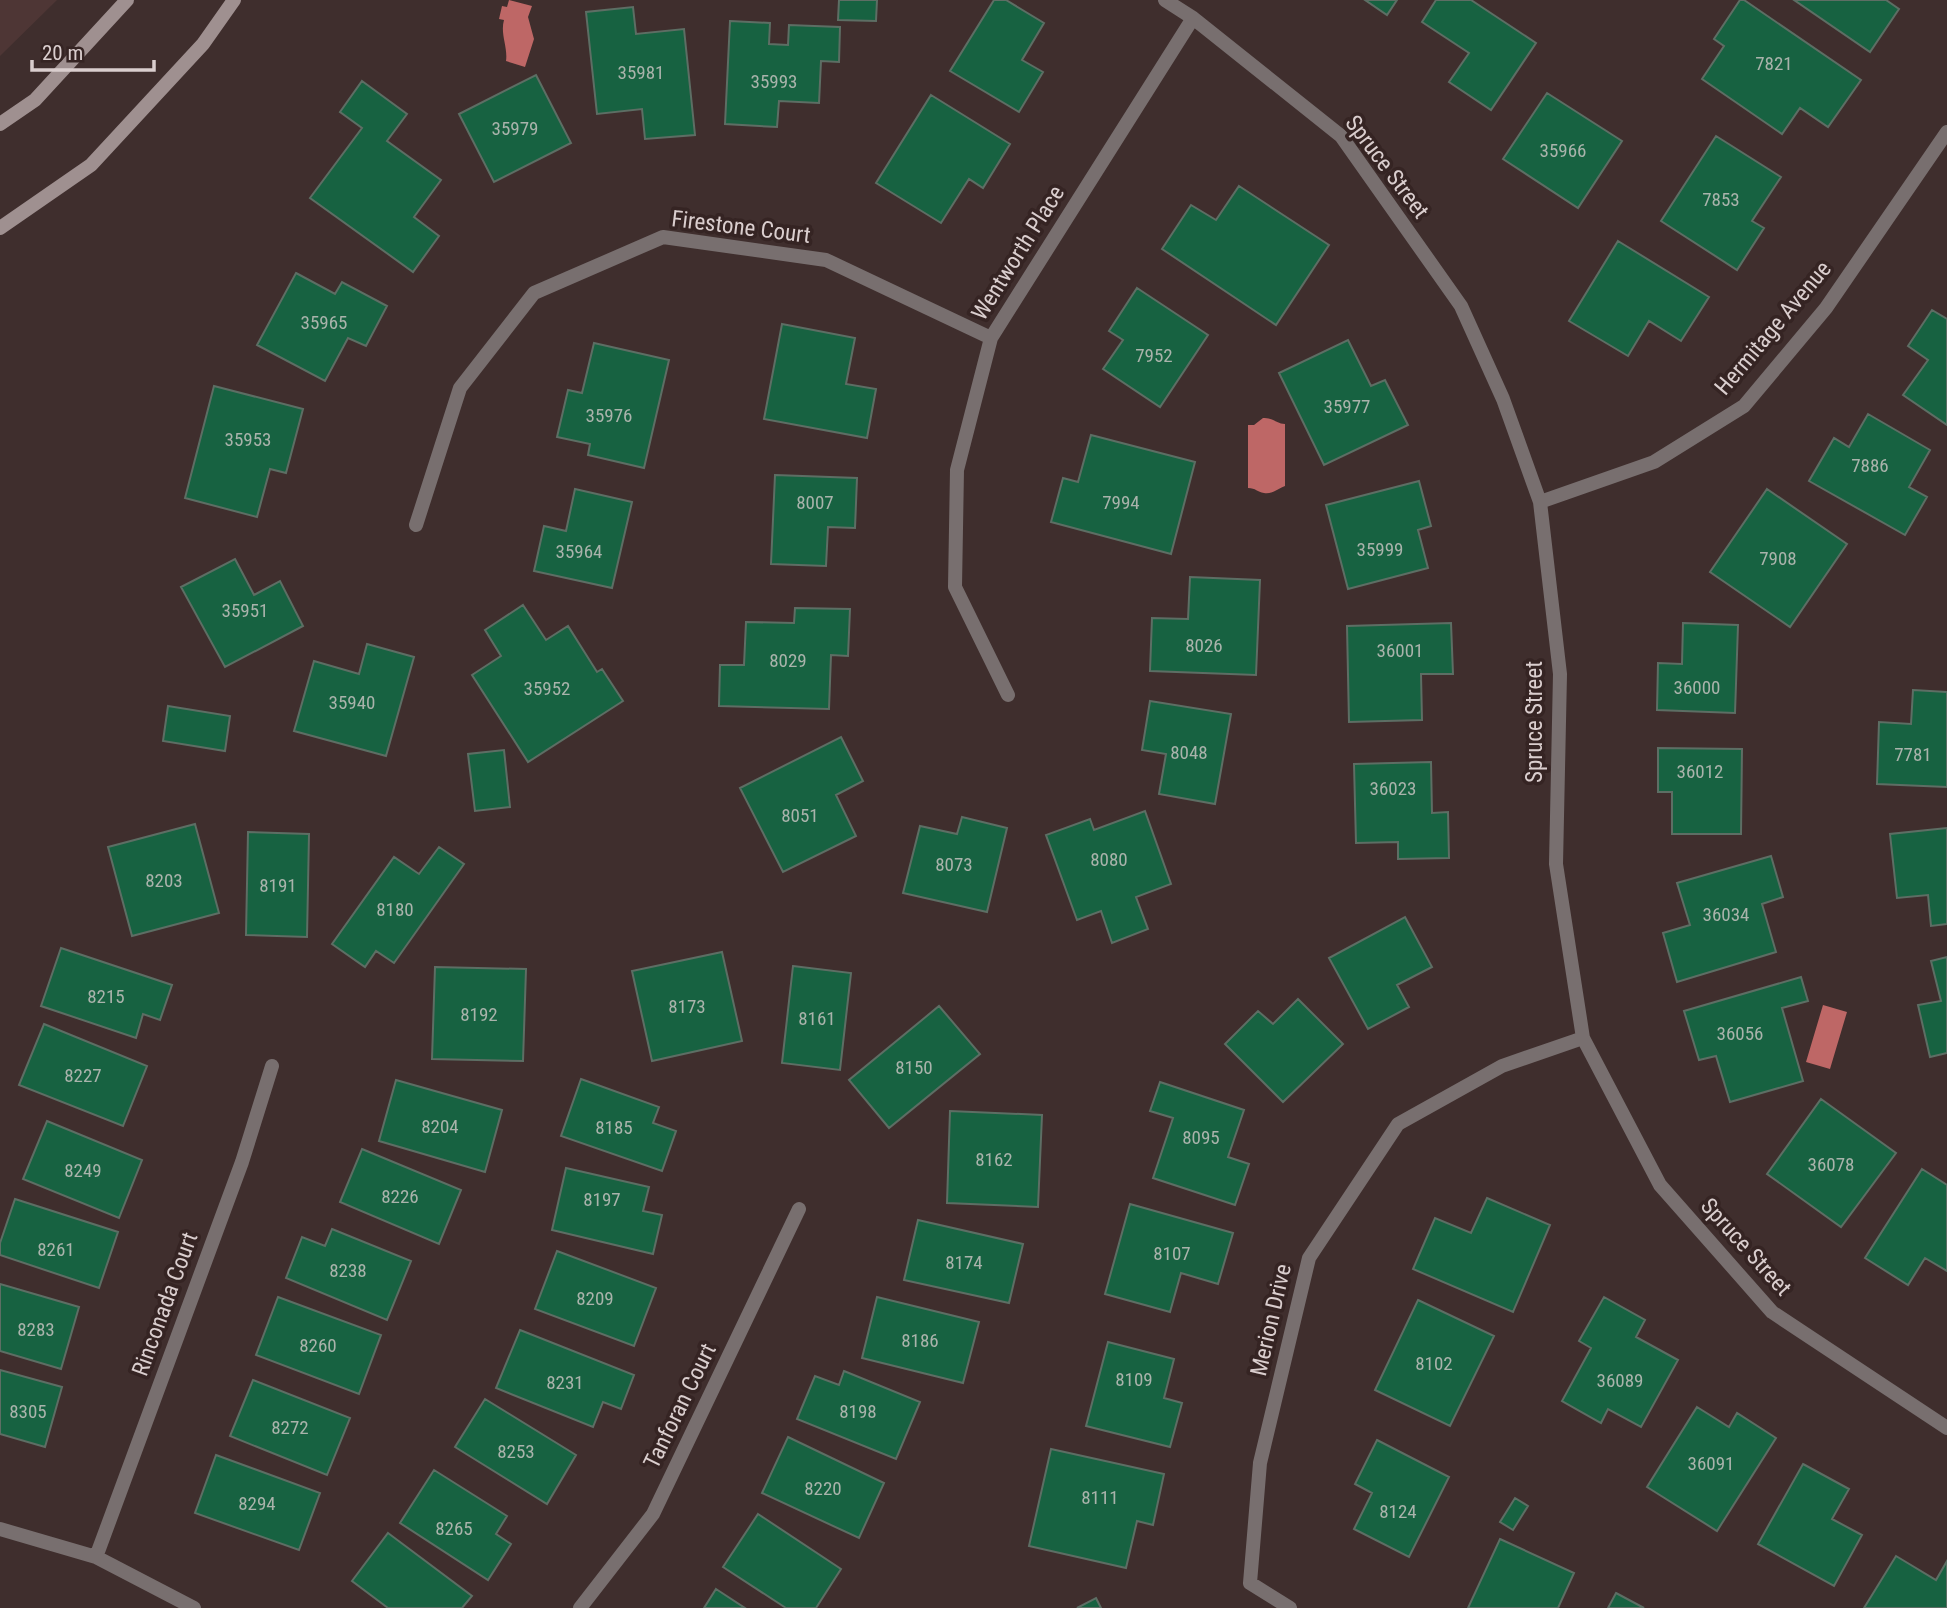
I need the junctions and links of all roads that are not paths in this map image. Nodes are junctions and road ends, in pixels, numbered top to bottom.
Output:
1 (127, 0) edge
2 (234, 0) edge
3 (1165, 0) edge
4 (1192, 18) junction
5 (0, 124) edge
6 (1947, 132) edge
7 (0, 228) edge
8 (991, 338) junction
9 (1539, 502) junction
10 (416, 525) dead end
11 (1008, 695) dead end
12 (1583, 1038) junction
13 (272, 1066) dead end
14 (799, 1209) dead end
15 (1947, 1428) edge
16 (0, 1529) edge
17 (96, 1556) junction
18 (194, 1608) edge
19 (580, 1608) edge
20 (1290, 1608) edge

1 - 5 main road
2 - 7 main road
3 - 4 street, Spruce Street
4 - 8 street, Wentworth Place
4 - 9 street, Spruce Street
6 - 9 street, Hermitage Avenue
8 - 10 street, Firestone Court
8 - 11 street, Wentworth Place
9 - 12 street, Spruce Street
12 - 15 street, Spruce Street
12 - 20 street, Merion Drive
13 - 17 street, Rinconada Court
14 - 19 street, Tanforan Court
16 - 17 street
17 - 18 street

